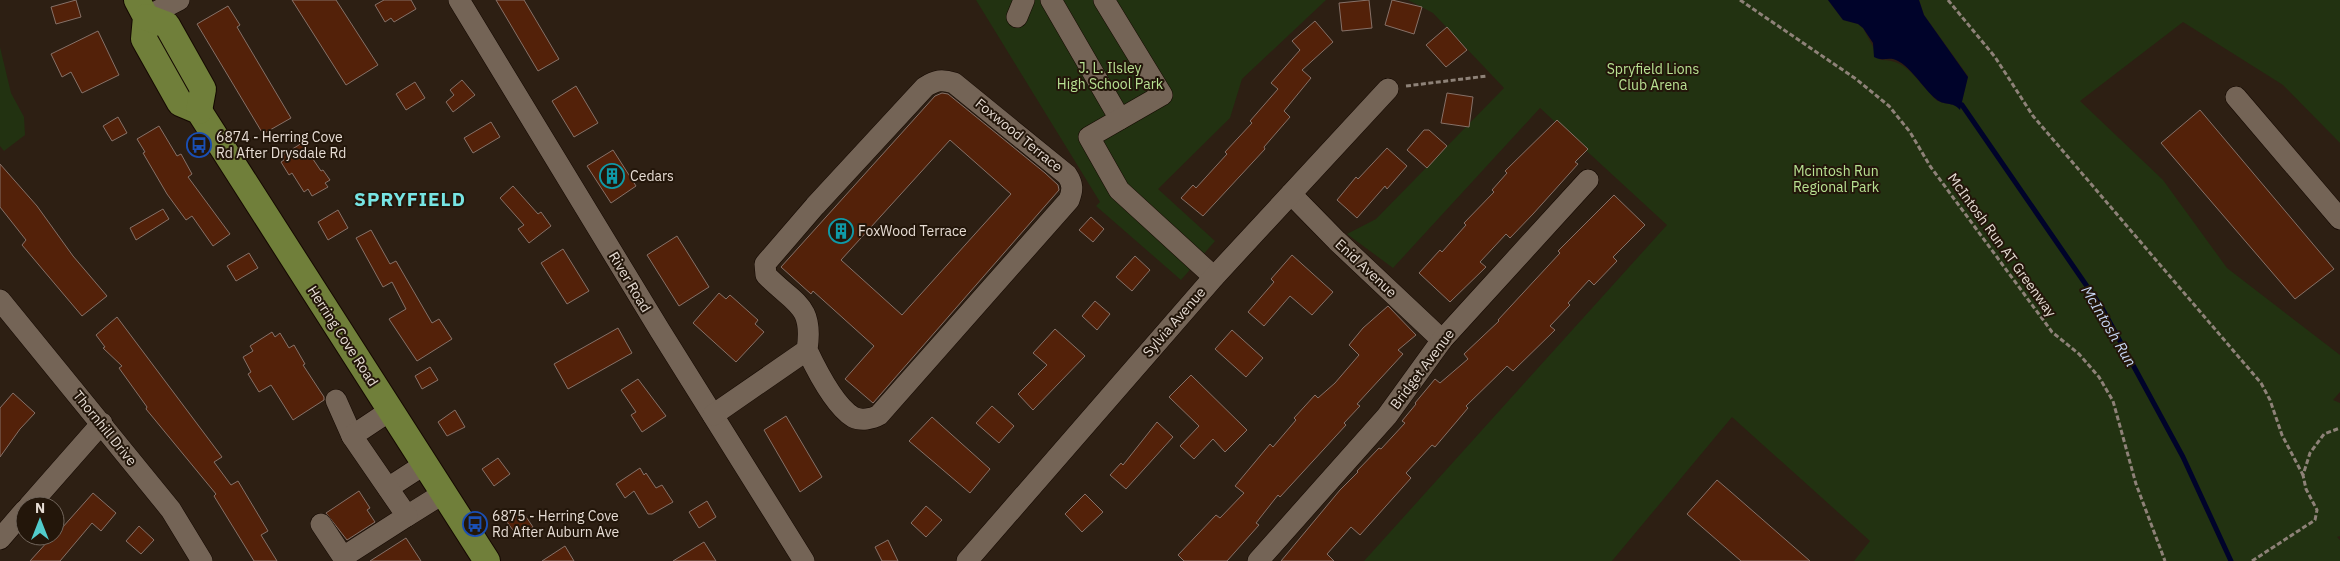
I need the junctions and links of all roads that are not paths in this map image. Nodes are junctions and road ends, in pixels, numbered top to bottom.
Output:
1 (179, 0) edge
2 (459, 0) edge
3 (1051, 0) edge
4 (1104, 0) edge
5 (142, 8) edge
6 (1388, 89) road end
7 (2236, 97) dead end
8 (1120, 119) junction
9 (1588, 180) dead end
10 (1291, 194) junction
11 (2340, 219) edge
12 (1214, 276) junction
13 (0, 300) edge
14 (1442, 340) junction
15 (807, 350) junction
16 (336, 400) dead end
17 (391, 410) junction
18 (713, 415) junction
19 (102, 423) junction
20 (352, 436) junction
21 (425, 464) junction
22 (388, 488) junction
23 (444, 493) junction
24 (38, 496) edge
25 (407, 516) junction
26 (15, 521) edge
27 (321, 524) dead end
28 (0, 538) edge
29 (202, 561) edge
30 (487, 561) edge
31 (804, 561) edge
32 (967, 561) edge
33 (1258, 561) edge

1 - 5 street
2 - 18 street, River Road
3 - 8 street
4 - 8 street
5 - 17 main road, Herring Cove Road
6 - 10 street, Sylvia Avenue
7 - 11 street
8 - 12 street
9 - 14 street, Bridget Avenue
10 - 12 street, Sylvia Avenue
10 - 14 street, Enid Avenue
12 - 32 street, Sylvia Avenue
13 - 19 street, Thornhill Drive
14 - 33 street, Bridget Avenue
15 - 15 street, Foxwood Terrace
15 - 18 street
16 - 20 street
17 - 20 street
17 - 21 main road, Herring Cove Road
18 - 31 street, River Road
19 - 24 street
19 - 29 street, Thornhill Drive
20 - 22 street
21 - 22 street
21 - 23 main road, Herring Cove Road
22 - 25 street
23 - 25 street
23 - 30 main road, Herring Cove Road
25 - 27 street
26 - 28 street

